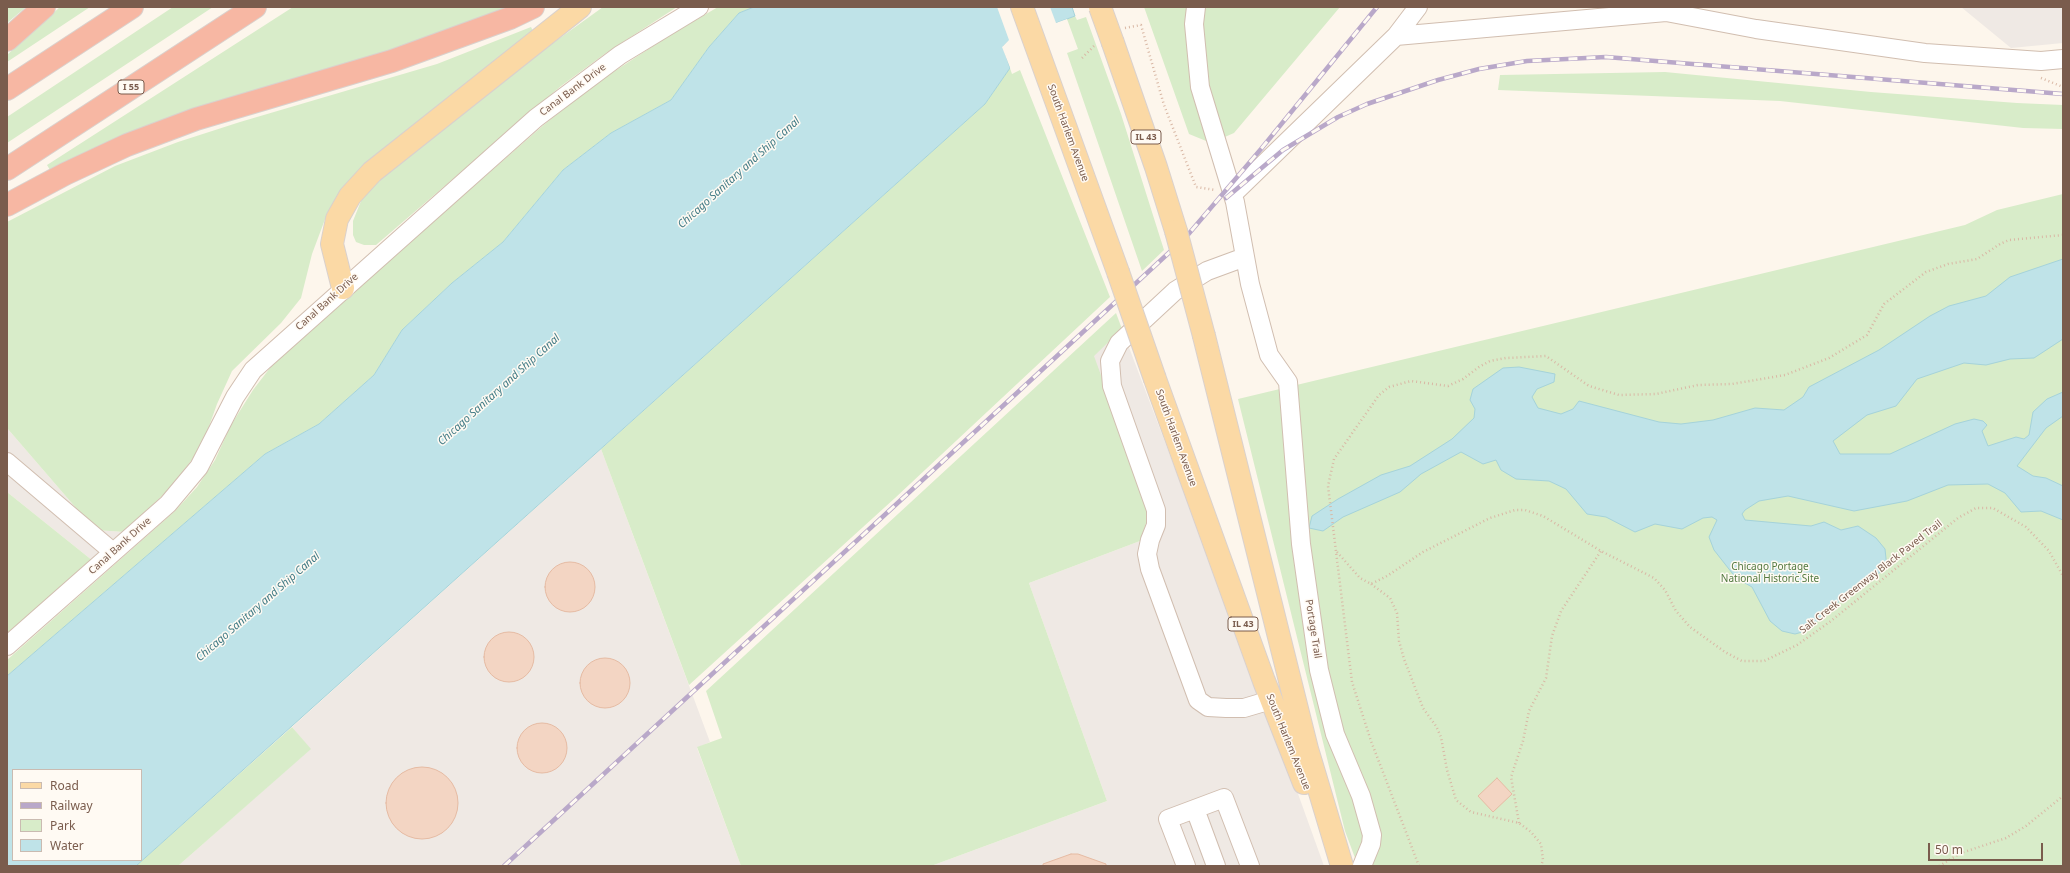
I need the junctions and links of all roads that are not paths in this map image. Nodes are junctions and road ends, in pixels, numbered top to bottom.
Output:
1 (44, 7) edge
2 (132, 7) edge
3 (255, 7) edge
4 (533, 7) edge
5 (580, 7) edge
6 (699, 7) edge
7 (1022, 7) edge
8 (1100, 7) edge
9 (1196, 7) edge
10 (1418, 7) edge
11 (1668, 9) edge
12 (1396, 36) junction
13 (7, 40) edge
14 (2063, 59) edge
15 (7, 89) edge
16 (7, 169) edge
17 (1231, 187) junction
18 (7, 205) edge
19 (1245, 257) junction
20 (343, 288) junction
21 (7, 462) edge
22 (114, 552) junction
23 (7, 646) edge
24 (1271, 700) junction
25 (1195, 809) junction
26 (1186, 866) edge
27 (1216, 866) edge
28 (1250, 866) edge
29 (1340, 866) edge
30 (1362, 866) edge

1 - 13 highway
2 - 15 highway
3 - 16 highway, I 55
4 - 18 highway
5 - 20 main road
6 - 20 street, Canal Bank Drive
7 - 24 main road, South Harlem Avenue / IL 43, bridge
8 - 29 main road, South Harlem Avenue / IL 43, bridge
9 - 17 street
10 - 12 street
11 - 12 street
11 - 14 street
12 - 17 street
17 - 19 street
19 - 24 street
19 - 30 street, Portage Trail
20 - 22 street, Canal Bank Drive
21 - 22 street
22 - 23 street, Canal Bank Drive
24 - 29 main road, South Harlem Avenue / IL 43
25 - 26 street
25 - 27 street
25 - 28 street

